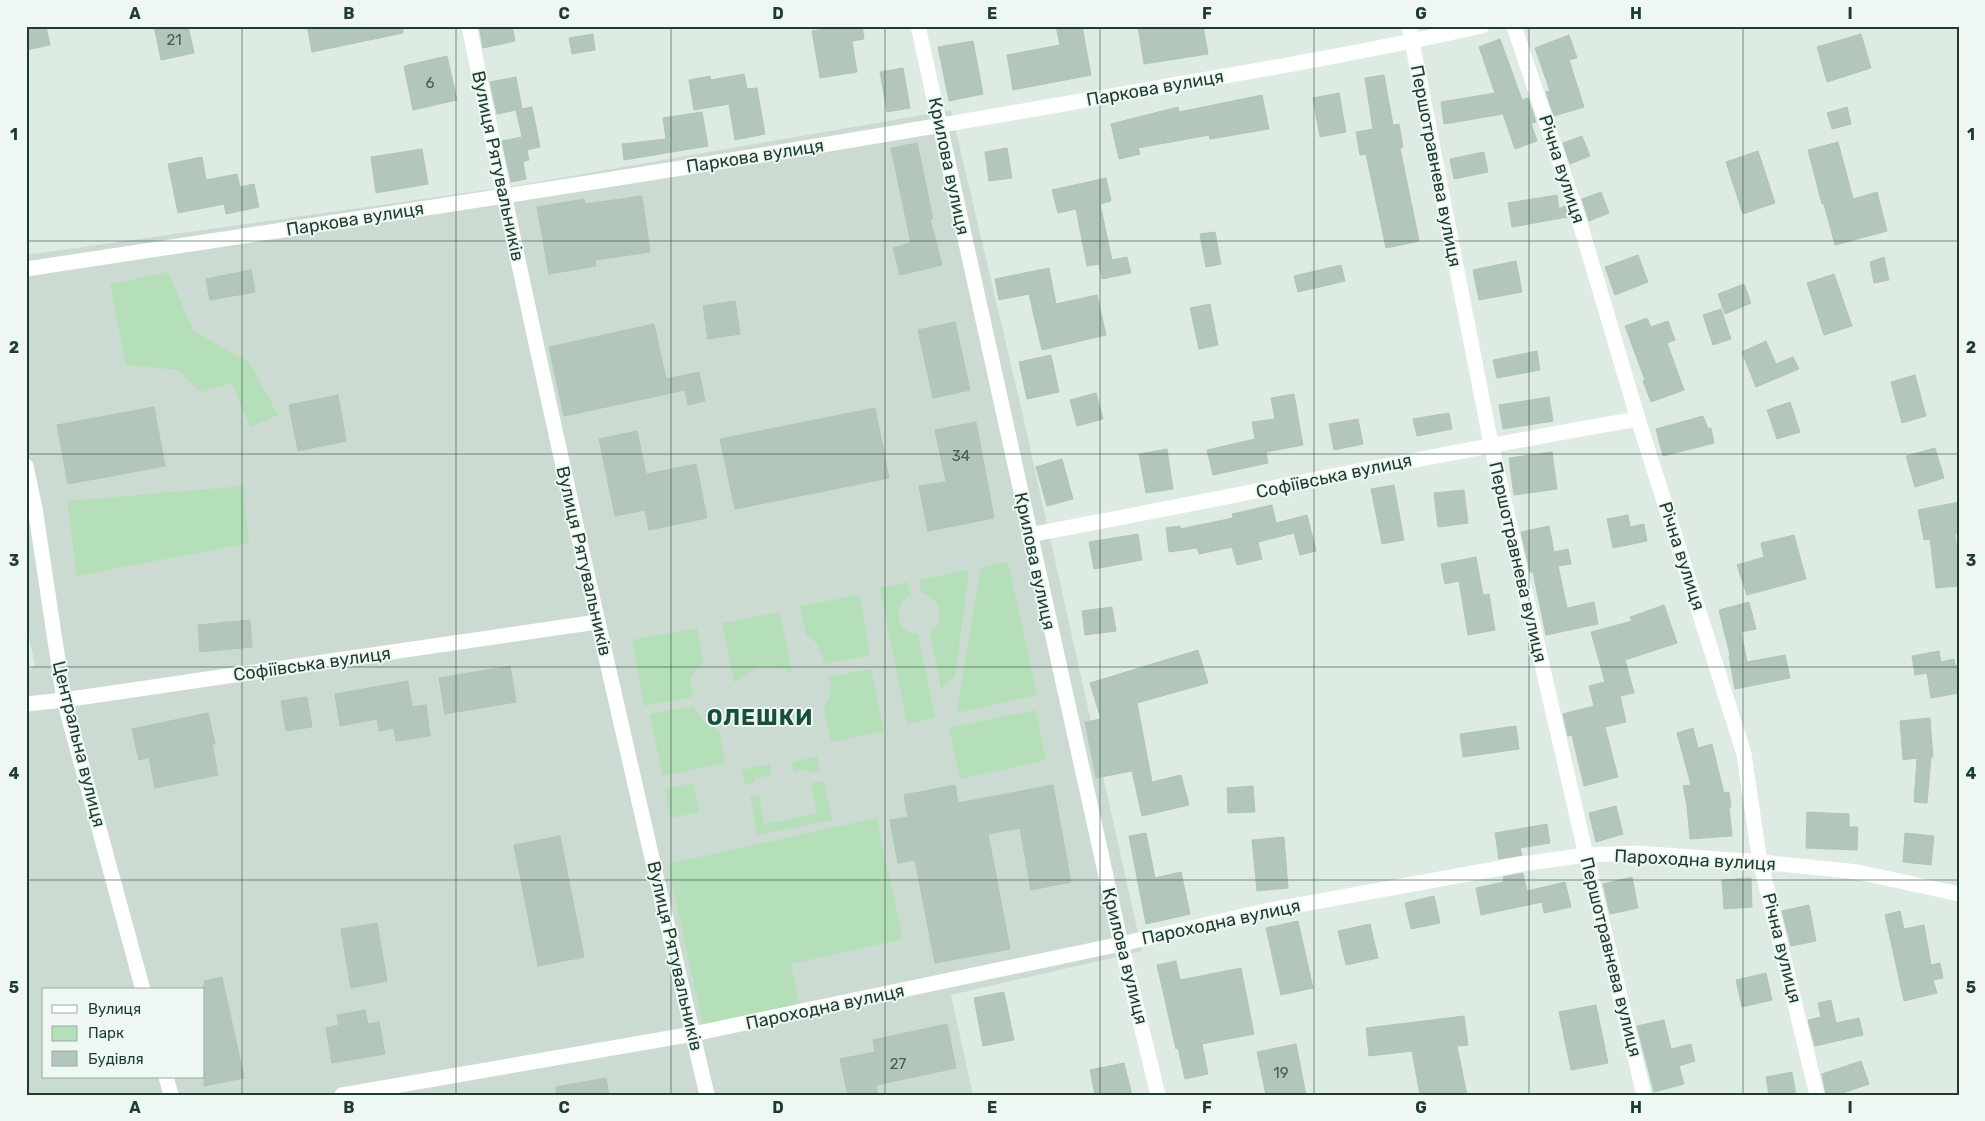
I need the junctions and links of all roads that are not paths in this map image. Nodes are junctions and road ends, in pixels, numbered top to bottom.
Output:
1 (469, 26) edge
2 (918, 26) edge
3 (1409, 26) edge
4 (1482, 26) edge
5 (1514, 26) edge
6 (1412, 42) junction
7 (940, 126) junction
8 (504, 196) junction
9 (26, 269) edge
10 (1638, 419) junction
11 (1491, 444) junction
12 (26, 466) edge
13 (1029, 535) junction
14 (597, 622) junction
15 (64, 700) junction
16 (26, 704) edge
17 (1586, 855) junction
18 (1761, 862) junction
19 (1959, 894) edge
20 (1121, 944) junction
21 (142, 988) edge
22 (693, 1034) junction
23 (166, 1078) edge
24 (171, 1095) edge
25 (342, 1095) edge
26 (707, 1095) edge
27 (1158, 1095) edge
28 (1644, 1095) edge
29 (1818, 1095) edge

1 - 8 street, Вулиця Рятувальників
2 - 7 street, Крилова вулиця
3 - 6 street, Першотравнева вулиця
4 - 6 street, Паркова вулиця
5 - 10 street, Річна вулиця
6 - 7 street, Паркова вулиця
6 - 11 street, Першотравнева вулиця
7 - 8 street, Паркова вулиця
7 - 13 street, Крилова вулиця
8 - 9 street, Паркова вулиця
8 - 14 street, Вулиця Рятувальників
10 - 11 street, Софіївська вулиця
10 - 18 street, Річна вулиця
11 - 13 street, Софіївська вулиця
11 - 17 street, Першотравнева вулиця
12 - 15 street, Центральна вулиця
13 - 20 street, Крилова вулиця
14 - 15 street, Софіївська вулиця
14 - 22 street, Вулиця Рятувальників
15 - 16 street, Софіївська вулиця
15 - 21 street, Центральна вулиця
17 - 18 street, Пароходна вулиця
17 - 20 street, Пароходна вулиця
17 - 28 street, Першотравнева вулиця
18 - 19 street, Пароходна вулиця
18 - 29 street, Річна вулиця
20 - 22 street, Пароходна вулиця
20 - 27 street, Крилова вулиця
22 - 25 street, Пароходна вулиця
22 - 26 street, Вулиця Рятувальників
23 - 24 street

